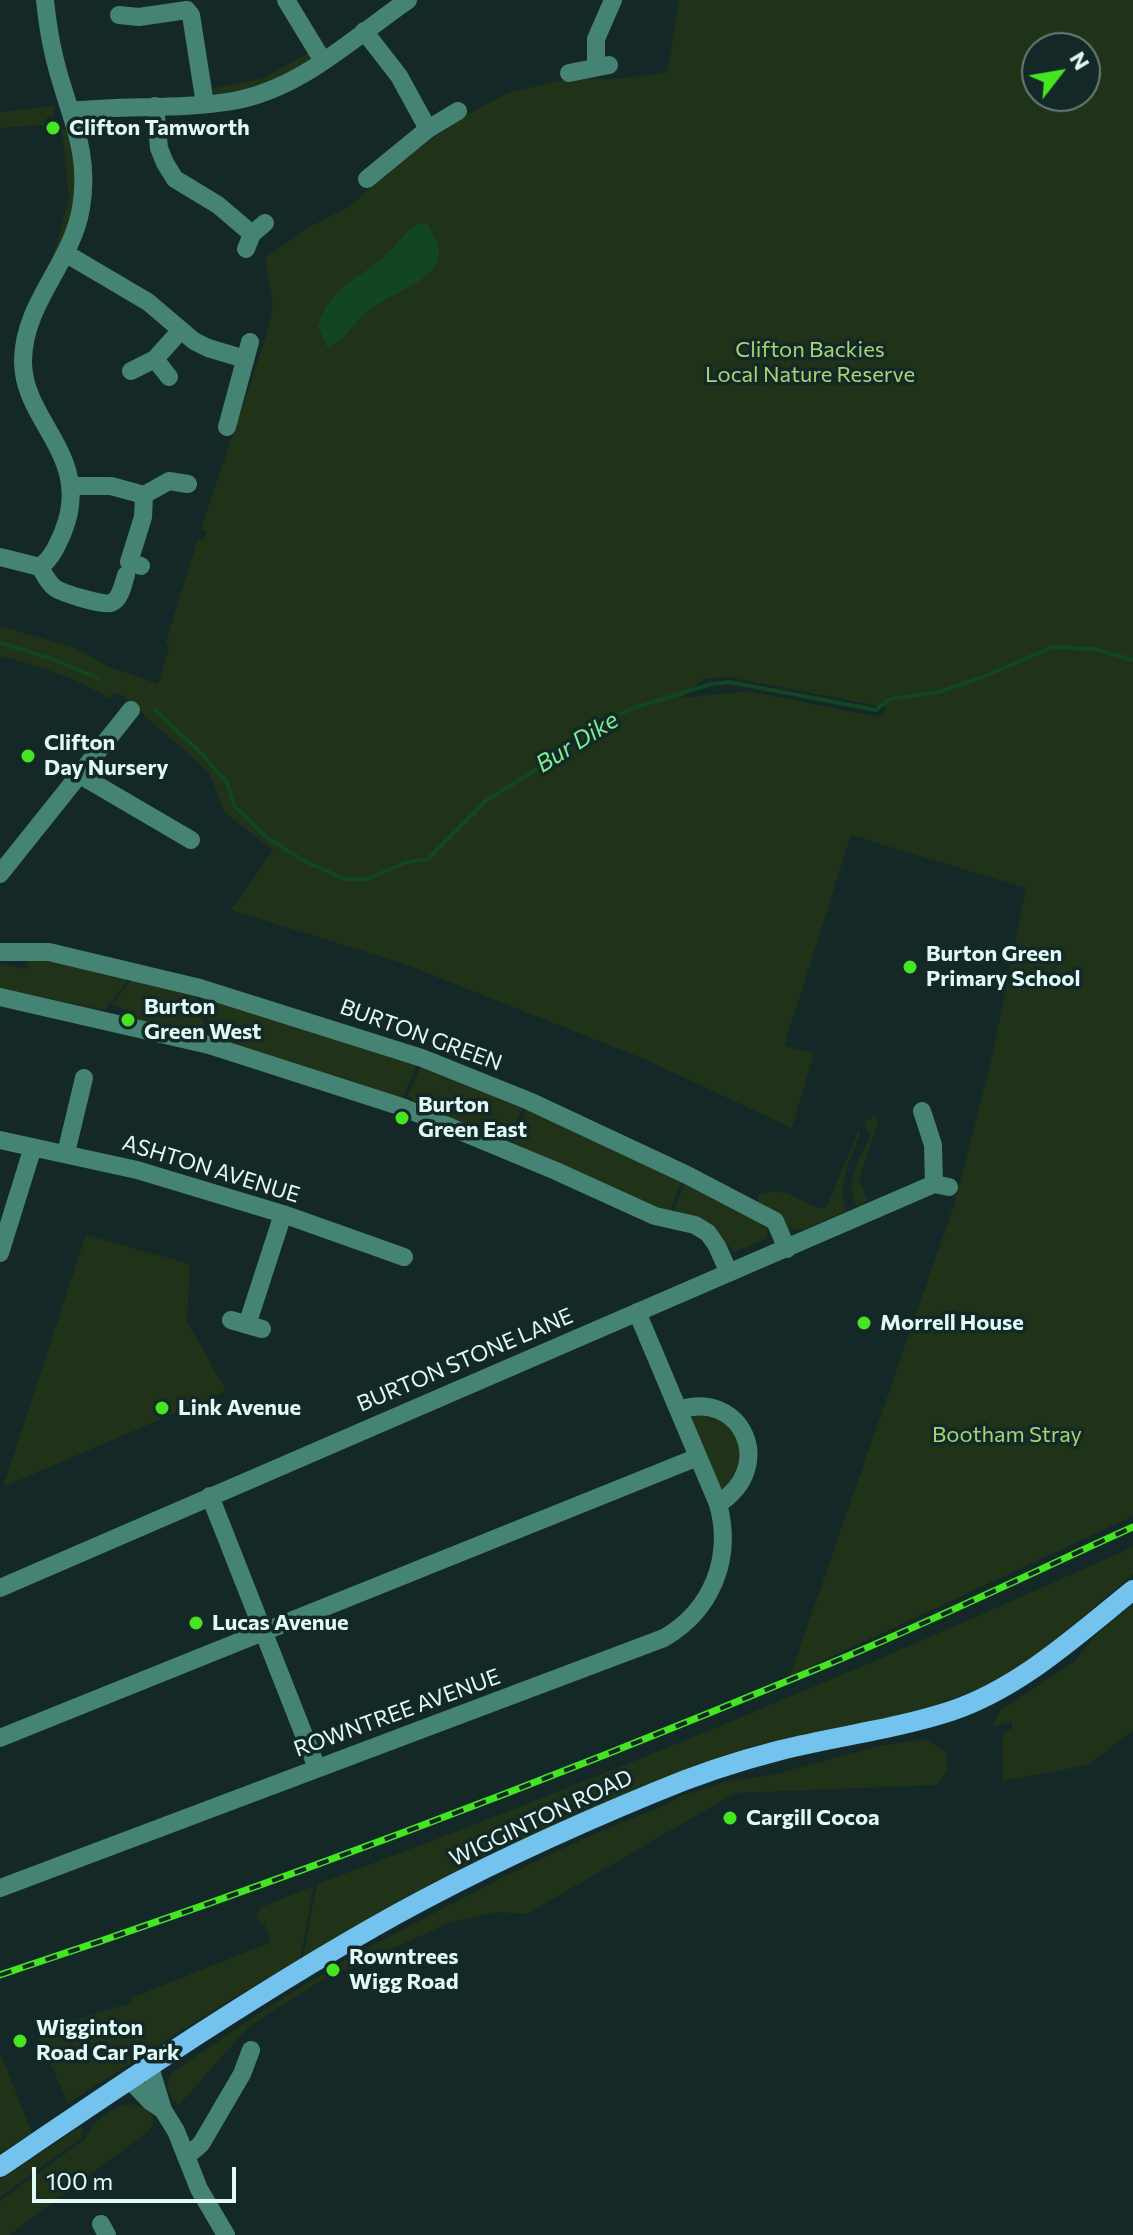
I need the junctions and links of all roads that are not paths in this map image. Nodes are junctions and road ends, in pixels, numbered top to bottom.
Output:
1 (45, 0) edge
2 (286, 0) edge
3 (408, 0) edge
4 (613, 0) edge
5 (191, 5) edge
6 (119, 15) dead end
7 (364, 31) junction
8 (323, 61) junction
9 (569, 73) dead end
10 (205, 104) junction
11 (155, 106) junction
12 (72, 111) junction
13 (458, 111) dead end
14 (428, 129) junction
15 (367, 179) dead end
16 (254, 235) dead end
17 (65, 253) junction
18 (181, 330) junction
19 (155, 359) junction
20 (131, 371) dead end
21 (169, 377) dead end
22 (227, 427) dead end
23 (188, 484) dead end
24 (70, 486) junction
25 (144, 495) junction
26 (0, 557) edge
27 (40, 567) junction
28 (131, 710) dead end
29 (80, 775) junction
30 (191, 840) dead end
31 (0, 874) edge
32 (0, 952) edge
33 (0, 997) edge
34 (87, 1090) dead end
35 (922, 1111) dead end
36 (0, 1140) edge
37 (33, 1147) junction
38 (66, 1153) junction
39 (283, 1214) junction
40 (787, 1249) junction
41 (0, 1253) edge
42 (404, 1257) dead end
43 (729, 1273) junction
44 (637, 1312) junction
45 (247, 1325) dead end
46 (679, 1410) junction
47 (698, 1457) junction
48 (210, 1496) junction
49 (718, 1504) junction
50 (0, 1588) edge
51 (1133, 1590) edge
52 (266, 1632) junction
53 (0, 1738) edge
54 (317, 1768) junction
55 (0, 1888) edge
56 (251, 2050) dead end
57 (150, 2067) junction
58 (130, 2080) junction
59 (163, 2110) junction
60 (187, 2156) junction
61 (0, 2167) edge
62 (226, 2235) edge

1 - 12 street
2 - 8 street
3 - 7 street
4 - 9 street
5 - 6 street
5 - 10 street
7 - 8 street
7 - 14 street
8 - 10 street
10 - 11 street
11 - 12 street
11 - 16 street
12 - 17 street
13 - 14 street
14 - 15 street
17 - 18 street
17 - 24 street
18 - 19 street
18 - 22 street
19 - 20 street
19 - 21 street
23 - 25 street
24 - 25 street
24 - 27 street
25 - 27 street
26 - 27 street
28 - 29 street
29 - 30 street
29 - 31 street
32 - 40 street, BURTON GREEN
33 - 43 street
34 - 38 street
35 - 40 street, BURTON STONE LANE
36 - 37 street, ASHTON AVENUE
37 - 38 street, ASHTON AVENUE
37 - 41 street
38 - 39 street, ASHTON AVENUE
39 - 42 street, ASHTON AVENUE
39 - 45 street
40 - 43 street, BURTON STONE LANE
43 - 44 street, BURTON STONE LANE
44 - 46 street, ROWNTREE AVENUE
44 - 48 street, BURTON STONE LANE
46 - 47 street, ROWNTREE AVENUE
46 - 49 street
47 - 49 street, ROWNTREE AVENUE
47 - 52 street
48 - 50 street, BURTON STONE LANE
48 - 52 street
49 - 54 street, ROWNTREE AVENUE
51 - 57 main road, WIGGINTON ROAD
52 - 53 street
52 - 54 street
54 - 55 street, ROWNTREE AVENUE
56 - 60 street
57 - 58 main road, WIGGINTON ROAD
57 - 59 street
58 - 59 street
58 - 61 main road, WIGGINTON ROAD
59 - 60 street
60 - 62 street

